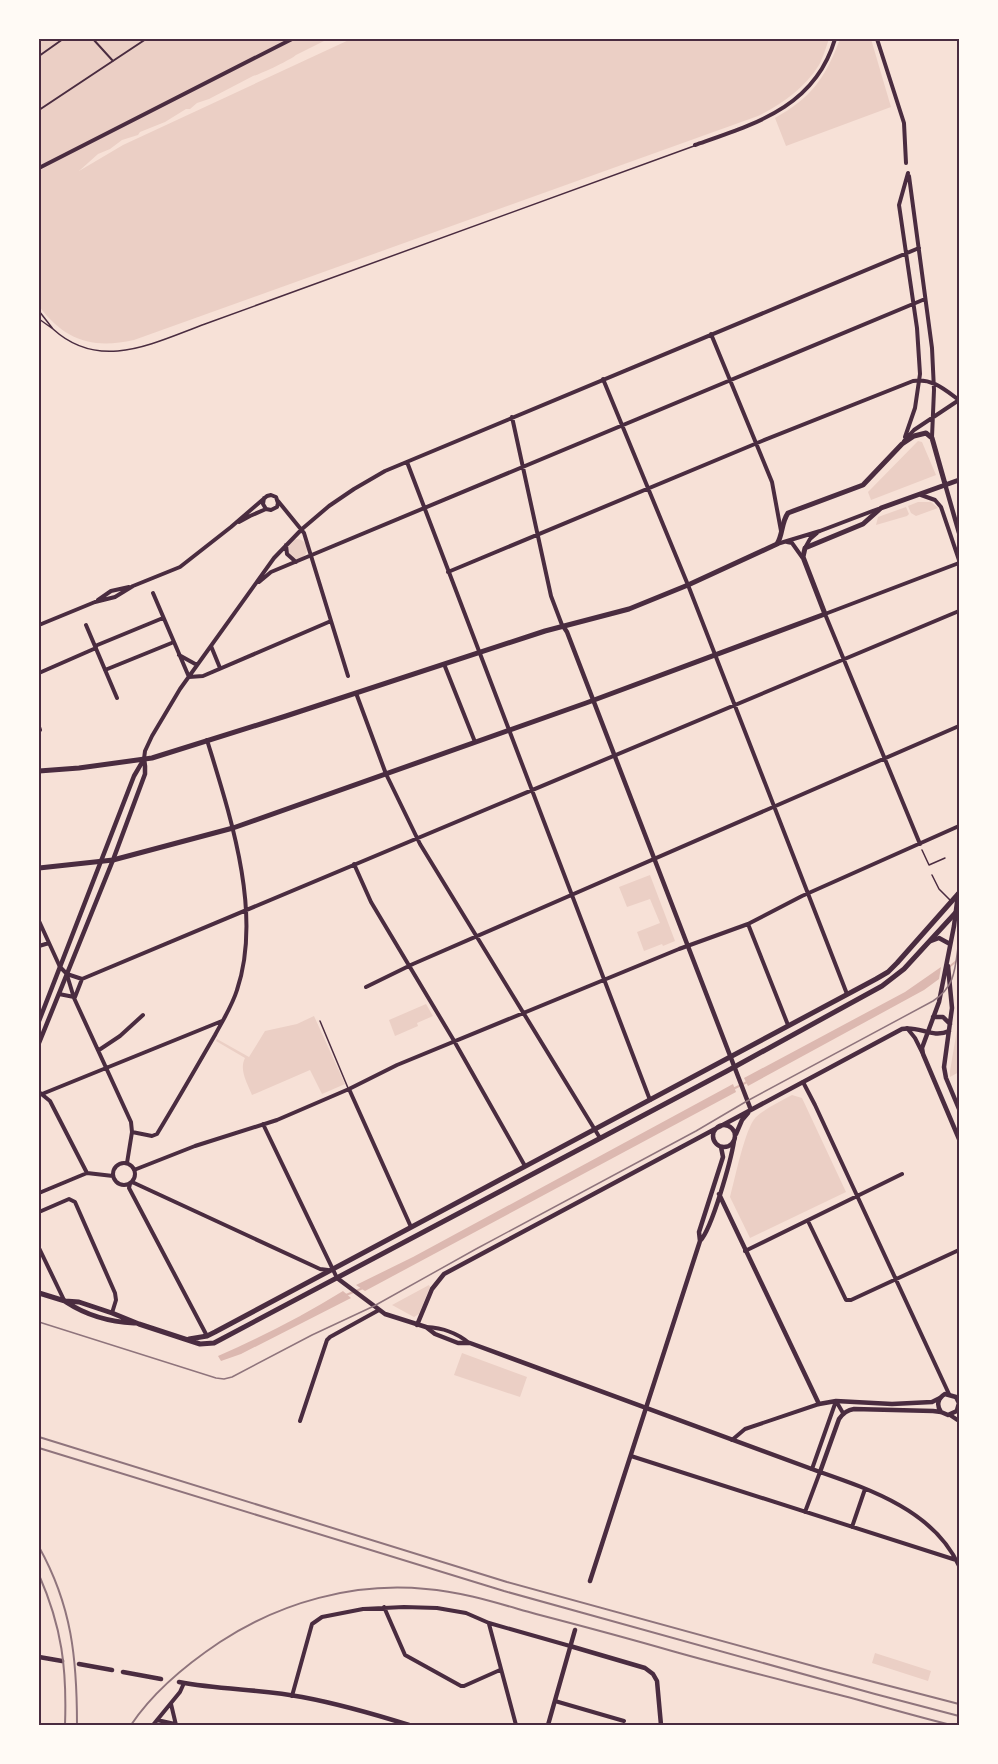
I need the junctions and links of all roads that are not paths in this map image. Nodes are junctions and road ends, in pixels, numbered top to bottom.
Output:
1 (63, 39) edge
2 (93, 39) edge
3 (146, 39) edge
4 (292, 39) edge
5 (835, 39) edge
6 (877, 39) edge
7 (39, 56) edge
8 (113, 61) junction
9 (39, 110) edge
10 (695, 146) joint
11 (906, 163) dead end
12 (39, 169) edge
13 (919, 248) junction
14 (906, 253) junction
15 (925, 299) junction
16 (914, 304) junction
17 (39, 311) edge
18 (39, 319) edge
19 (53, 330) junction
20 (711, 334) junction
21 (603, 379) junction
22 (729, 380) junction
23 (919, 380) junction
24 (933, 382) junction
25 (959, 400) edge
26 (512, 417) junction
27 (933, 418) junction
28 (622, 425) junction
29 (932, 438) junction
30 (756, 444) junction
31 (902, 444) junction
32 (407, 462) junction
33 (523, 466) junction
34 (959, 480) edge
35 (945, 484) junction
36 (648, 489) junction
37 (917, 494) junction
38 (264, 498) junction
39 (278, 501) junction
40 (424, 508) junction
41 (881, 508) junction
42 (266, 509) junction
43 (275, 509) junction
44 (288, 512) junction
45 (231, 527) junction
46 (302, 529) junction
47 (781, 531) junction
48 (820, 531) junction
49 (959, 533) edge
50 (537, 535) junction
51 (786, 542) junction
52 (286, 544) junction
53 (777, 544) junction
54 (805, 548) junction
55 (311, 555) junction
56 (803, 557) junction
57 (296, 562) junction
58 (959, 562) edge
59 (448, 572) junction
60 (688, 585) junction
61 (250, 591) junction
62 (153, 592) dead end
63 (959, 611) edge
64 (825, 614) junction
65 (163, 618) junction
66 (332, 621) junction
67 (39, 625) edge
68 (86, 625) dead end
69 (562, 625) junction
70 (174, 642) junction
71 (211, 646) junction
72 (96, 647) junction
73 (479, 651) junction
74 (179, 655) junction
75 (716, 655) junction
76 (844, 658) junction
77 (443, 663) junction
78 (197, 665) junction
79 (220, 668) junction
80 (105, 670) junction
81 (39, 673) edge
82 (348, 676) dead end
83 (189, 677) junction
84 (355, 693) junction
85 (117, 698) dead end
86 (593, 700) junction
87 (735, 704) junction
88 (959, 726) edge
89 (508, 730) junction
90 (207, 741) junction
91 (475, 742) junction
92 (615, 754) junction
93 (885, 758) junction
94 (144, 759) junction
95 (39, 771) edge
96 (386, 774) junction
97 (531, 789) junction
98 (775, 806) junction
99 (959, 826) edge
100 (233, 828) junction
101 (417, 837) junction
102 (921, 847) junction
103 (945, 858) dead end
104 (654, 859) junction
105 (113, 860) junction
106 (101, 861) junction
107 (354, 864) junction
108 (39, 868) edge
109 (933, 875) dead end
110 (807, 894) junction
111 (959, 894) edge
112 (572, 895) junction
113 (952, 902) junction
114 (246, 910) junction
115 (957, 910) edge
116 (39, 921) edge
117 (748, 924) junction
118 (477, 936) junction
119 (931, 941) junction
120 (49, 943) junction
121 (950, 944) junction
122 (39, 946) edge
123 (687, 946) junction
124 (948, 960) junction
125 (409, 965) junction
126 (60, 967) junction
127 (67, 974) junction
128 (82, 979) junction
129 (603, 981) junction
130 (366, 987) dead end
131 (59, 994) junction
132 (848, 995) junction
133 (74, 998) junction
134 (524, 1014) junction
135 (142, 1015) dead end
136 (933, 1017) junction
137 (320, 1020) dead end
138 (39, 1021) edge
139 (223, 1021) junction
140 (950, 1024) junction
141 (788, 1025) junction
142 (906, 1028) junction
143 (949, 1031) junction
144 (927, 1032) junction
145 (455, 1042) junction
146 (39, 1043) edge
147 (99, 1050) junction
148 (923, 1054) junction
149 (730, 1057) junction
150 (106, 1067) junction
151 (734, 1067) junction
152 (803, 1082) junction
153 (348, 1089) junction
154 (40, 1093) edge
155 (650, 1100) junction
156 (959, 1109) edge
157 (750, 1110) junction
158 (263, 1124) junction
159 (718, 1127) junction
160 (595, 1130) junction
161 (132, 1132) junction
162 (600, 1138) junction
163 (735, 1139) junction
164 (959, 1139) edge
165 (721, 1147) junction
166 (127, 1164) junction
167 (526, 1166) junction
168 (134, 1170) junction
169 (87, 1173) junction
170 (902, 1174) dead end
171 (113, 1176) junction
172 (131, 1183) junction
173 (39, 1193) edge
174 (719, 1194) junction
175 (857, 1197) junction
176 (39, 1212) edge
177 (808, 1221) junction
178 (412, 1227) junction
179 (700, 1241) junction
180 (39, 1248) edge
181 (959, 1250) edge
182 (745, 1251) junction
183 (332, 1270) junction
184 (337, 1278) junction
185 (896, 1279) junction
186 (39, 1293) edge
187 (65, 1301) junction
188 (379, 1310) junction
189 (112, 1312) junction
190 (139, 1324) junction
191 (417, 1324) junction
192 (207, 1336) junction
193 (187, 1339) junction
194 (949, 1394) junction
195 (940, 1398) junction
196 (958, 1400) edge
197 (836, 1401) junction
198 (819, 1404) junction
199 (646, 1408) junction
200 (958, 1410) edge
201 (941, 1412) junction
202 (843, 1413) junction
203 (950, 1415) junction
204 (300, 1421) dead end
205 (959, 1421) edge
206 (732, 1440) junction
207 (631, 1456) junction
208 (812, 1469) junction
209 (820, 1472) junction
210 (865, 1489) junction
211 (805, 1512) junction
212 (852, 1527) junction
213 (946, 1543) junction
214 (935, 1554) junction
215 (958, 1560) edge
216 (959, 1566) edge
217 (590, 1581) dead end
218 (384, 1607) junction
219 (489, 1623) junction
220 (575, 1630) dead end
221 (570, 1646) junction
222 (39, 1657) edge
223 (62, 1661) dead end
224 (79, 1664) dead end
225 (112, 1670) dead end
226 (500, 1670) junction
227 (123, 1672) dead end
228 (161, 1679) dead end
229 (182, 1682) joint
230 (292, 1696) junction
231 (555, 1701) junction
232 (171, 1703) junction
233 (157, 1720) junction
234 (624, 1721) dead end
235 (176, 1724) edge
236 (153, 1725) edge
237 (409, 1725) edge
238 (516, 1725) edge
239 (548, 1725) edge
240 (661, 1725) edge

1 - 7 street
2 - 8 street
3 - 8 street
4 - 12 street
5 - 10 street
6 - 11 street
8 - 9 street
10 - 19 lane
13 - 14 street
13 - 14 street
13 - 15 street
14 - 16 street
14 - 20 street
15 - 16 street
15 - 24 street
16 - 22 street
16 - 23 street
17 - 19 lane
18 - 19 lane
20 - 21 street
20 - 22 street
21 - 26 street
21 - 28 street
22 - 28 street
22 - 30 street
23 - 24 street
23 - 30 street
23 - 31 street
24 - 25 street
24 - 27 street
25 - 27 street
26 - 32 street
26 - 33 street
27 - 29 street
27 - 31 street
28 - 33 street
28 - 36 street
29 - 31 main road
29 - 35 main road
30 - 36 street
30 - 47 street
31 - 47 main road
32 - 40 street
32 - 46 street
33 - 40 street
33 - 50 street
34 - 35 main road
35 - 37 main road
35 - 49 street
36 - 50 street
36 - 60 street
37 - 41 main road
37 - 58 street
38 - 39 street
38 - 42 street
38 - 45 street
39 - 43 street
39 - 44 street
40 - 55 street
40 - 59 street
41 - 48 street
41 - 54 main road
42 - 43 street
42 - 45 street
43 - 44 street
44 - 46 street
45 - 67 street
46 - 52 street
46 - 55 street
47 - 53 main road
48 - 51 street
48 - 54 street
50 - 59 street
50 - 69 street
51 - 53 street
51 - 56 street
52 - 57 street
52 - 61 street
53 - 60 main road
54 - 56 main road
55 - 57 street
55 - 66 street
56 - 64 main road
57 - 61 street
58 - 64 street
59 - 73 street
60 - 69 main road
60 - 75 street
61 - 71 street
62 - 65 street
63 - 76 street
64 - 75 main road
64 - 76 street
65 - 70 street
65 - 72 street
66 - 79 street
66 - 82 street
68 - 72 street
69 - 73 main road
69 - 86 street
70 - 74 street
70 - 80 street
71 - 78 street
71 - 79 street
72 - 80 street
72 - 81 street
73 - 77 main road
73 - 89 street
74 - 78 street
74 - 83 street
75 - 86 main road
75 - 87 street
76 - 87 street
76 - 93 street
77 - 84 main road
77 - 91 street
78 - 83 street
79 - 83 street
80 - 85 street
83 - 94 street
84 - 90 main road
84 - 96 street
86 - 89 main road
86 - 92 street
87 - 92 street
87 - 98 street
88 - 93 street
89 - 91 main road
89 - 97 street
90 - 94 main road
90 - 100 street
91 - 96 main road
92 - 97 street
92 - 104 street
93 - 98 street
93 - 102 street
94 - 95 main road
94 - 105 street
94 - 106 street
96 - 100 main road
96 - 101 street
97 - 101 street
97 - 112 street
98 - 104 street
98 - 110 street
99 - 102 street
100 - 105 main road
100 - 114 street
101 - 107 street
101 - 118 street
102 - 103 lane
102 - 110 street
104 - 112 street
104 - 123 street
105 - 106 main road
105 - 127 street
106 - 108 main road
106 - 126 street
107 - 114 street
107 - 125 street
109 - 113 lane
110 - 117 street
110 - 132 street
111 - 113 main road
111 - 115 street
112 - 118 street
112 - 129 street
113 - 132 main road
114 - 128 street
114 - 139 street
115 - 119 main road
115 - 121 street
116 - 120 street
117 - 123 street
117 - 141 street
118 - 125 street
118 - 134 street
119 - 121 street
119 - 151 main road
120 - 122 street
120 - 126 street
121 - 124 street
123 - 129 street
123 - 149 street
124 - 136 street
124 - 140 street
125 - 130 street
125 - 145 street
126 - 127 street
126 - 138 street
127 - 128 street
127 - 131 street
127 - 133 street
128 - 133 street
129 - 134 street
129 - 155 street
131 - 133 street
131 - 146 street
132 - 141 main road
133 - 147 street
134 - 145 street
134 - 160 street
135 - 147 street
136 - 140 street
136 - 144 street
137 - 153 lane
139 - 150 street
139 - 161 street
140 - 143 street
141 - 149 main road
142 - 144 street
142 - 148 street
142 - 152 street
143 - 144 street
143 - 156 street
144 - 148 street
145 - 153 street
145 - 167 street
147 - 150 street
148 - 164 street
149 - 151 street
149 - 155 main road
150 - 154 street
150 - 161 street
151 - 157 street
151 - 162 main road
152 - 157 street
152 - 175 street
153 - 158 street
153 - 178 street
154 - 169 street
155 - 160 main road
157 - 159 street
157 - 163 street
158 - 168 street
158 - 183 street
159 - 163 street
159 - 165 street
159 - 191 street
160 - 162 street
160 - 167 main road
161 - 166 street
162 - 184 main road
163 - 165 street
163 - 174 street
165 - 179 street
166 - 168 street
166 - 171 street
167 - 178 main road
168 - 172 street
169 - 171 street
169 - 173 street
170 - 175 street
171 - 172 street
172 - 183 street
172 - 192 street
174 - 179 street
174 - 182 street
175 - 177 street
175 - 185 street
176 - 189 street
177 - 182 street
177 - 185 street
178 - 183 main road
179 - 199 street
180 - 187 street
181 - 185 street
182 - 198 street
183 - 184 street
183 - 192 main road
184 - 188 street
184 - 193 main road
185 - 194 street
186 - 187 main road
187 - 189 main road
187 - 190 main road
188 - 191 street
188 - 204 street
189 - 190 main road
190 - 193 main road
191 - 199 street
192 - 193 main road
194 - 195 street
194 - 196 street
195 - 197 street
195 - 201 street
196 - 200 street
197 - 198 street
197 - 202 street
197 - 208 street
198 - 206 street
199 - 206 street
199 - 207 street
200 - 203 street
201 - 202 street
201 - 203 street
202 - 209 street
203 - 205 street
206 - 208 street
207 - 211 street
207 - 217 street
208 - 209 street
209 - 210 street
209 - 211 street
210 - 212 street
210 - 213 street
211 - 212 street
212 - 214 street
213 - 214 street
213 - 215 street
214 - 215 street
215 - 216 street
218 - 219 street
218 - 226 street
218 - 230 street
219 - 221 street
219 - 226 street
220 - 221 street
221 - 231 street
221 - 240 street
222 - 223 street
224 - 225 street
226 - 238 street
227 - 228 street
229 - 230 street
229 - 232 street
230 - 237 street
231 - 234 street
231 - 239 street
232 - 233 street
232 - 235 street
233 - 235 street
233 - 236 street

